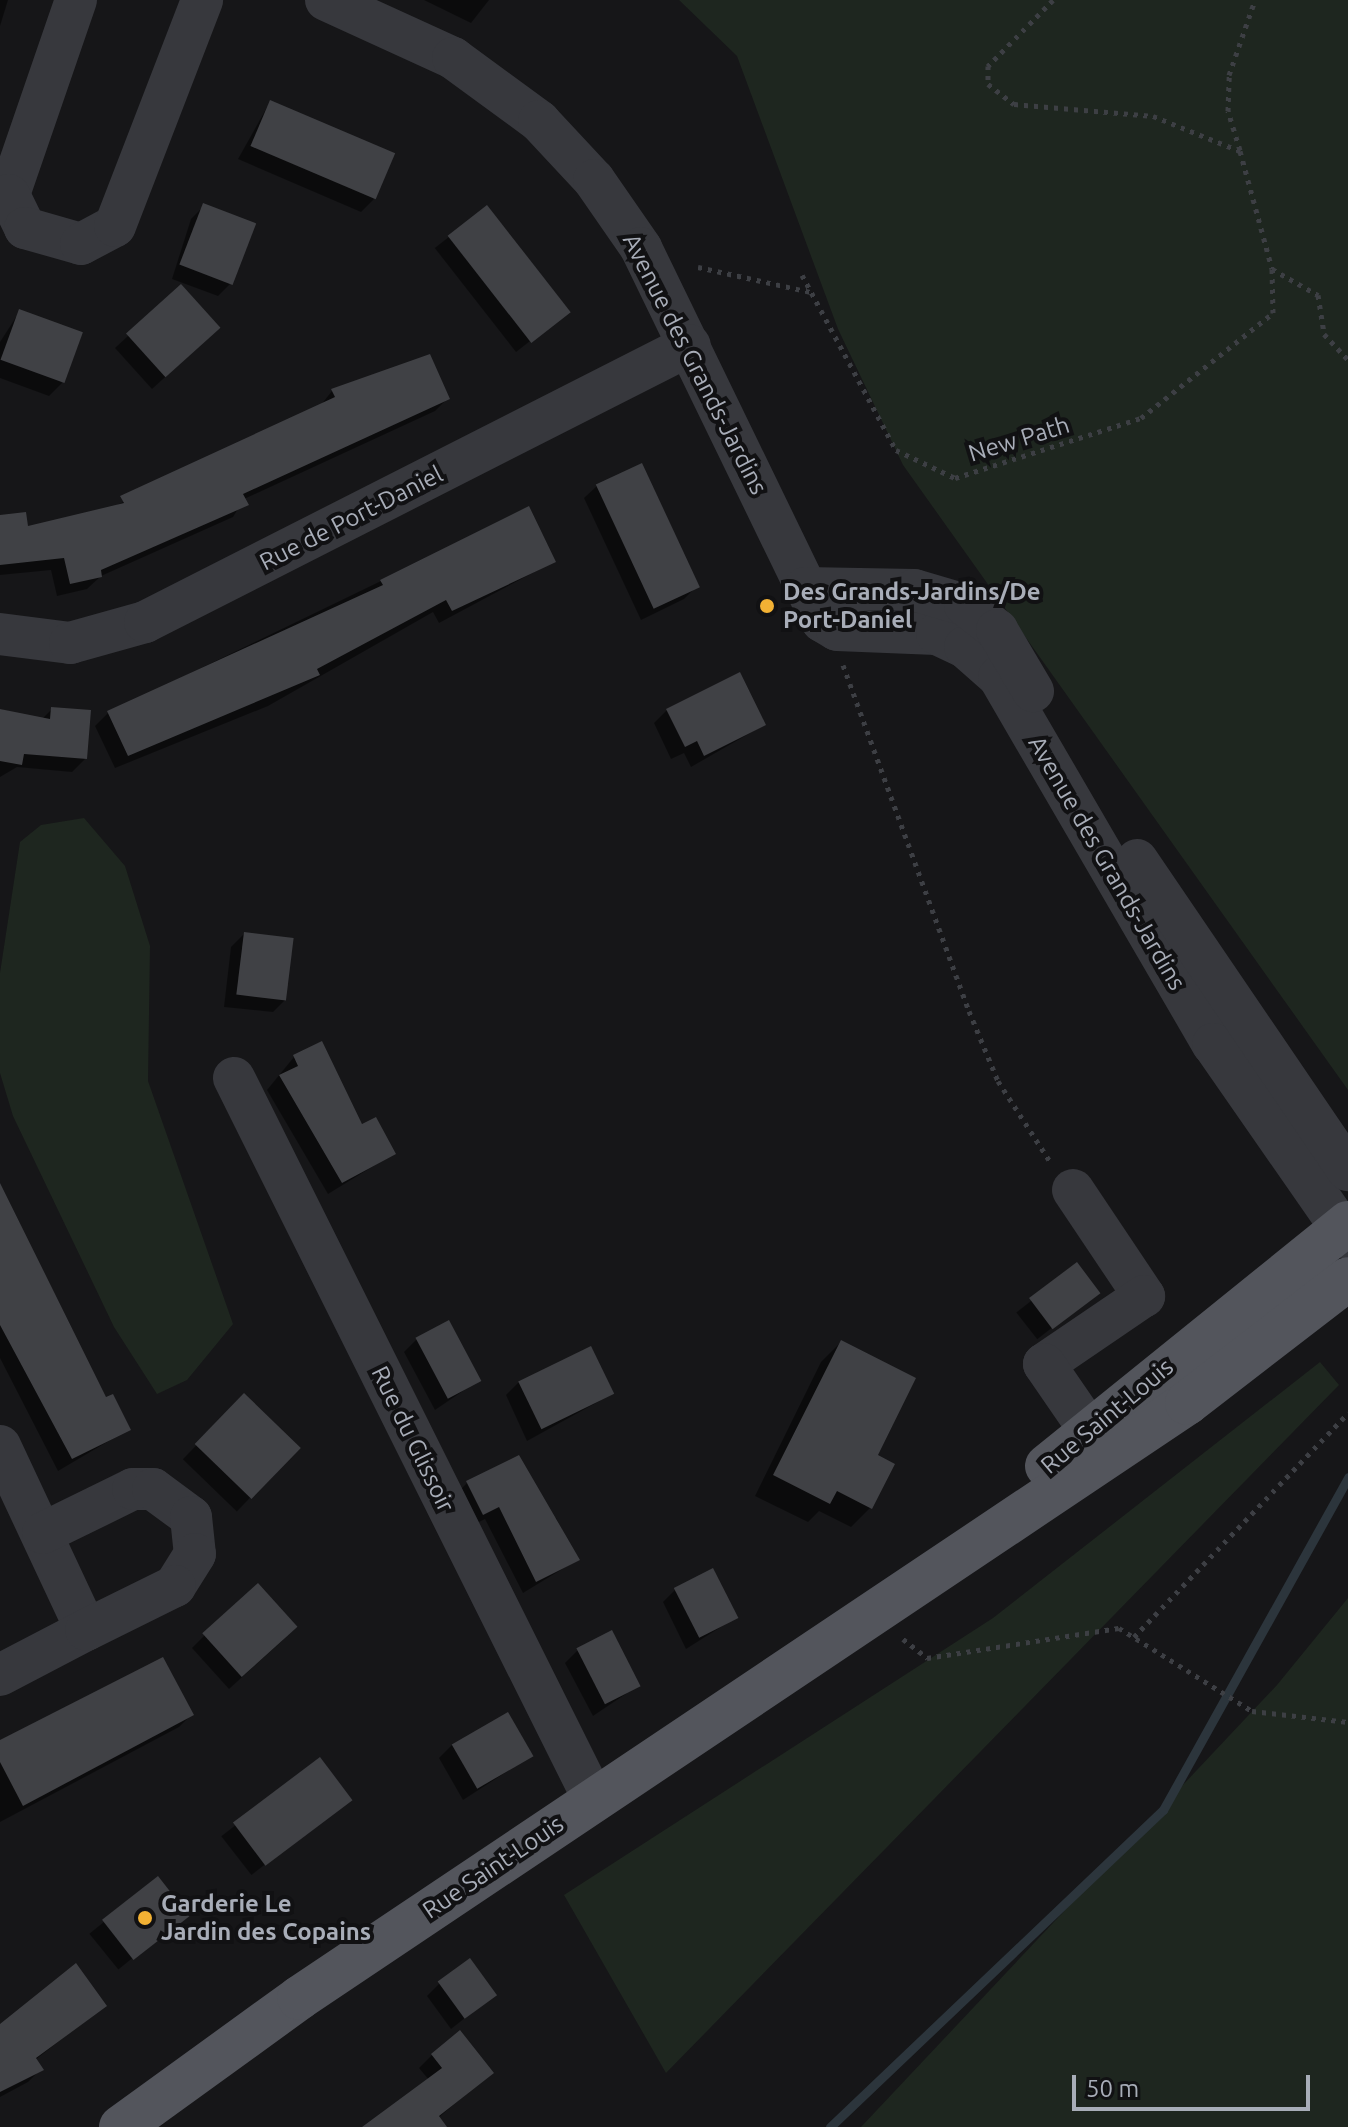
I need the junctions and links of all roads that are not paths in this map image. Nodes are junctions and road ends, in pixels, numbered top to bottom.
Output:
1 (76, 0) edge
2 (202, 0) edge
3 (326, 0) edge
4 (690, 345) junction
5 (805, 588) junction
6 (0, 634) edge
7 (234, 1078) dead end
8 (1348, 1170) edge
9 (1073, 1190) road end
10 (1346, 1230) edge
11 (1348, 1279) edge
12 (1090, 1431) junction
13 (0, 1446) edge
14 (43, 1533) junction
15 (869, 1612) junction
16 (86, 1630) junction
17 (0, 1675) edge
18 (594, 1800) junction
19 (121, 2127) edge

1 - 2 street
3 - 4 street, Avenue des Grands-Jardins
4 - 5 street, Avenue des Grands-Jardins
4 - 6 street, Rue de Port-Daniel
5 - 8 street, Avenue des Grands-Jardins
5 - 10 street, Avenue des Grands-Jardins
7 - 18 street, Rue du Glissoir
9 - 12 street
10 - 12 main road, Rue Saint-Louis
11 - 15 main road, Rue Saint-Louis
12 - 15 main road, Rue Saint-Louis
13 - 14 street
14 - 16 street
14 - 16 street
15 - 18 main road, Rue Saint-Louis
16 - 17 street
18 - 19 main road, Rue Saint-Louis

